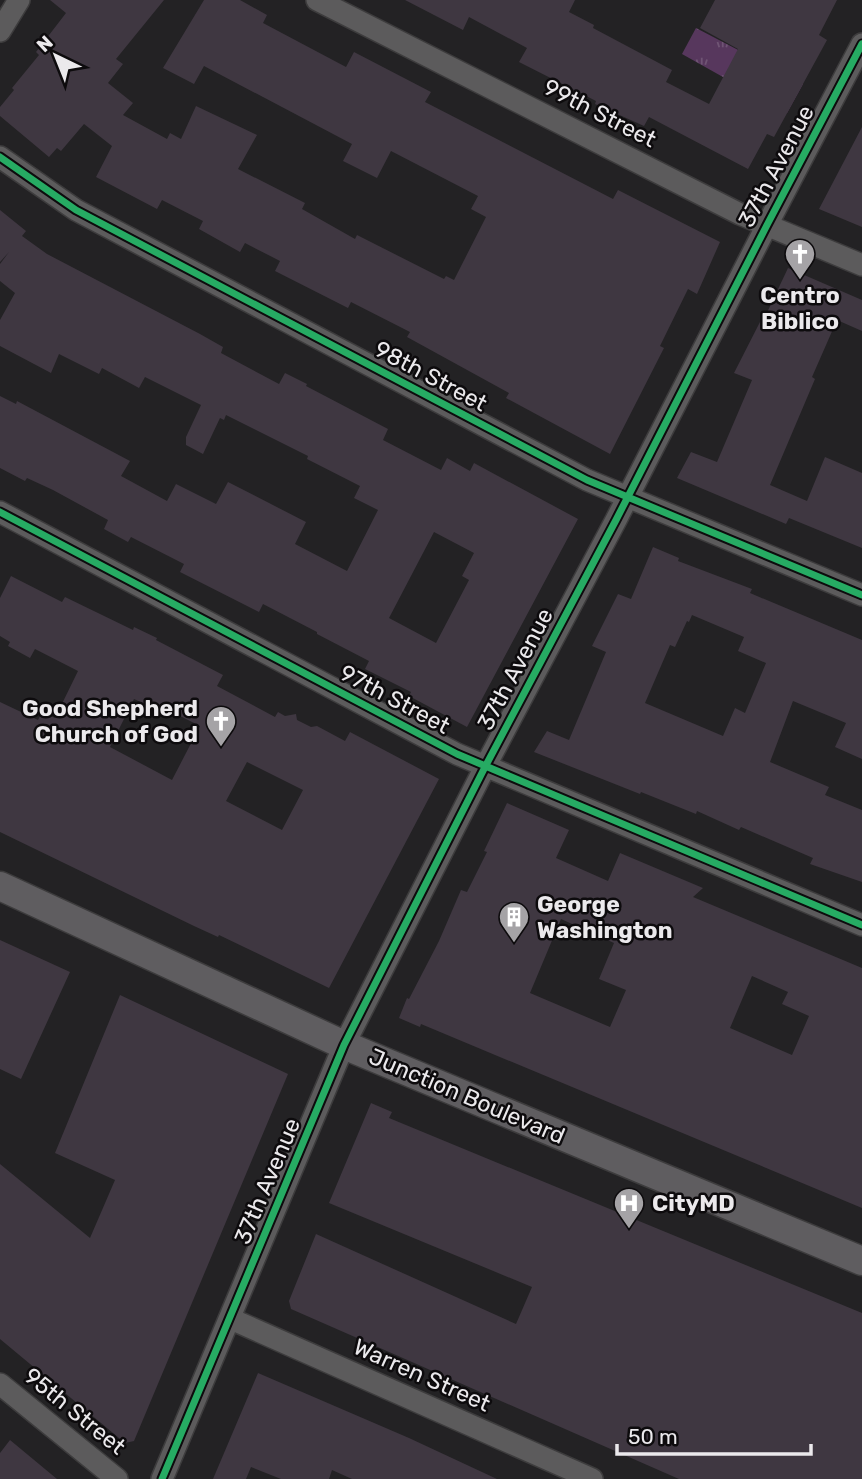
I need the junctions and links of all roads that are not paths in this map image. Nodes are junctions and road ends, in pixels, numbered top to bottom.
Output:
1 (19, 0) edge
2 (317, 0) edge
3 (0, 31) edge
4 (862, 44) edge
5 (0, 157) edge
6 (767, 225) junction
7 (862, 265) edge
8 (628, 496) junction
9 (0, 512) edge
10 (862, 595) edge
11 (485, 767) junction
12 (0, 886) edge
13 (862, 925) edge
14 (344, 1045) junction
15 (862, 1261) edge
16 (231, 1320) junction
17 (0, 1384) edge
18 (117, 1479) edge
19 (162, 1479) edge
20 (592, 1479) edge

1 - 3 street
2 - 6 street, 99th Street
4 - 6 street, 37th Avenue
5 - 8 street, 98th Street
6 - 7 street, 99th Street
6 - 8 street, 37th Avenue
8 - 10 street, 98th Street
8 - 11 street, 37th Avenue
9 - 11 street, 97th Street
11 - 13 street, 97th Street
11 - 14 street, 37th Avenue
12 - 14 main road, Junction Boulevard
14 - 15 main road, Junction Boulevard
14 - 16 street, 37th Avenue
16 - 19 street, 37th Avenue
16 - 20 street, Warren Street
17 - 18 street, 95th Street

